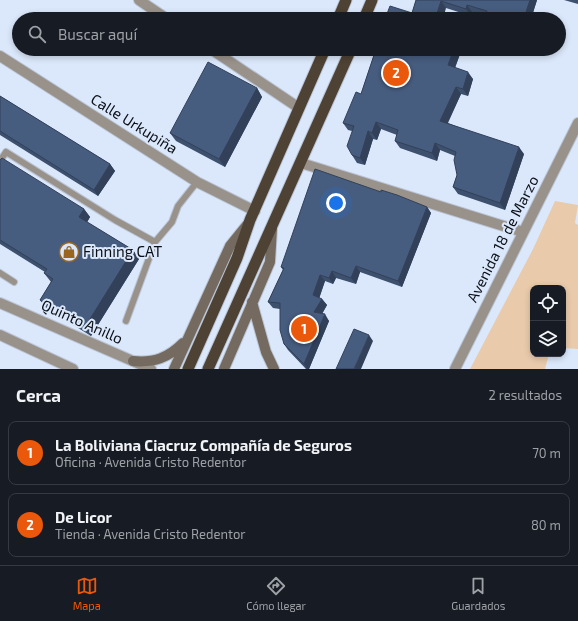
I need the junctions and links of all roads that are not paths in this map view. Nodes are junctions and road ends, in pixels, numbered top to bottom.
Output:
1 (139, 0) edge
2 (346, 0) edge
3 (372, 0) edge
4 (157, 12) edge
5 (341, 12) edge
6 (367, 12) edge
7 (0, 56) edge
8 (221, 56) edge
9 (322, 56) edge
10 (348, 56) edge
11 (299, 108) junction
12 (578, 123) edge
13 (0, 161) edge
14 (301, 163) junction
15 (197, 182) junction
16 (253, 216) junction
17 (272, 228) junction
18 (524, 232) junction
19 (155, 242) junction
20 (0, 273) edge
21 (14, 282) dead end
22 (0, 302) edge
23 (252, 302) junction
24 (126, 321) dead end
25 (0, 335) edge
26 (188, 339) junction
27 (229, 356) junction
28 (133, 361) junction
29 (73, 369) edge
30 (151, 369) edge
31 (174, 369) edge
32 (187, 369) edge
33 (208, 369) edge
34 (219, 369) edge
35 (224, 369) edge
36 (274, 369) edge
37 (455, 369) edge

1 - 4 street
2 - 5 highway
3 - 6 highway
7 - 15 street, Calle Urkupiña
8 - 11 street
9 - 11 highway
10 - 14 highway
11 - 16 highway
12 - 18 street, Avenida 18 de Marzo
13 - 19 lane
14 - 17 highway
14 - 18 street
15 - 16 street, Calle Urkupiña
15 - 19 lane
16 - 26 main road
16 - 32 highway
17 - 23 main road
17 - 33 highway
18 - 37 street, Avenida 18 de Marzo
19 - 24 lane
20 - 21 lane
22 - 28 street, Quinto Anillo
23 - 27 main road
23 - 36 main road
25 - 29 street
26 - 28 main road
26 - 31 main road
26 - 32 main road
27 - 34 main road
27 - 35 main road
28 - 30 street, Quinto Anillo

